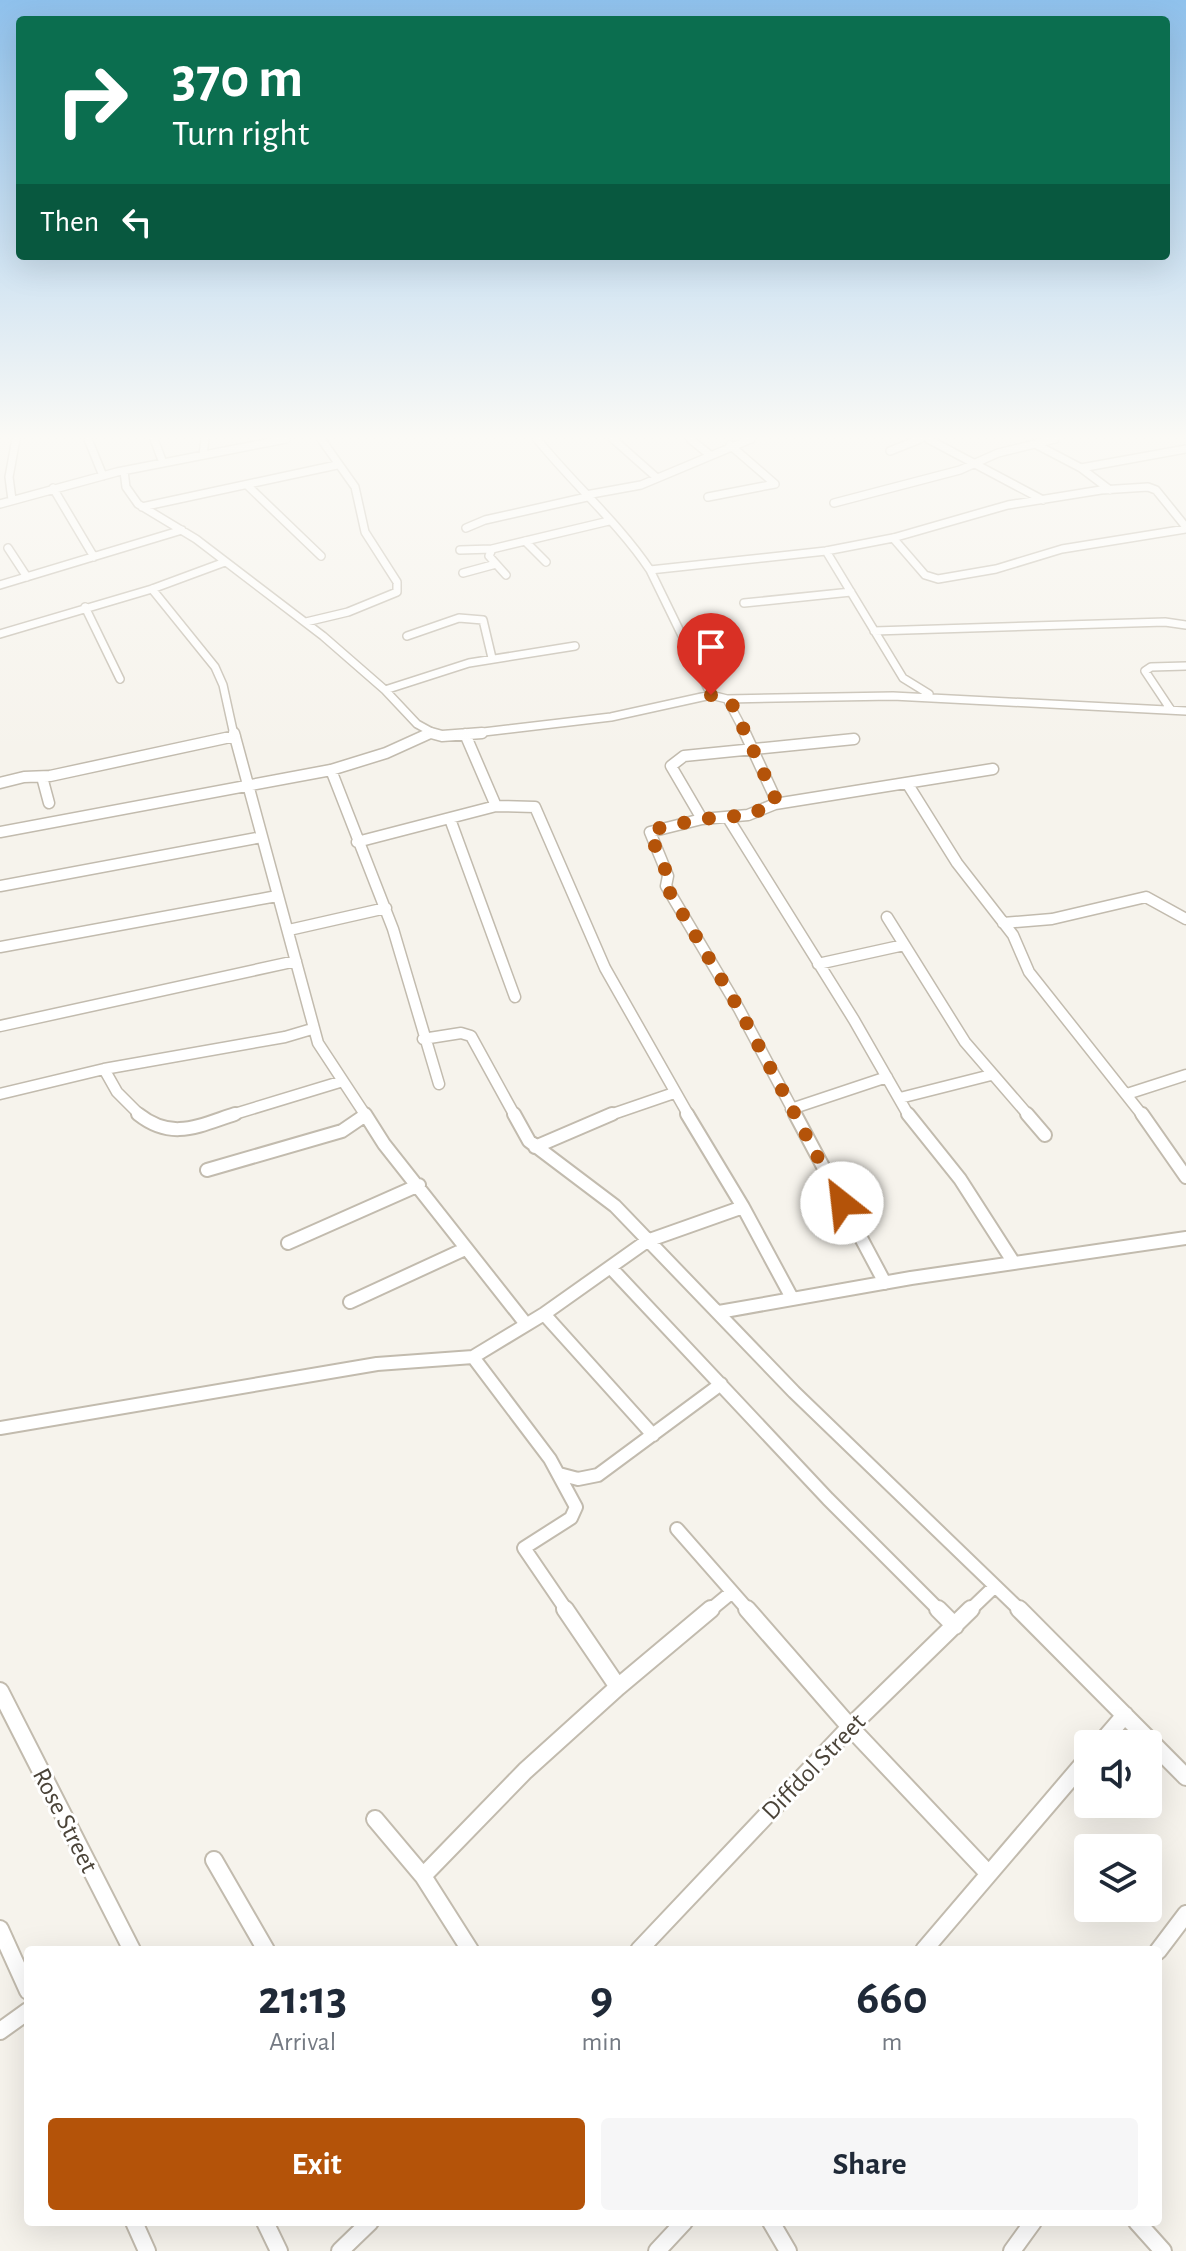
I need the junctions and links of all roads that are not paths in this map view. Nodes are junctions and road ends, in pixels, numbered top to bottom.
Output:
1 (86, 544) edge
2 (136, 544) edge
3 (201, 544) edge
4 (309, 544) edge
5 (373, 544) edge
6 (512, 544) edge
7 (528, 544) edge
8 (632, 544) edge
9 (862, 544) edge
10 (898, 544) edge
11 (1084, 544) edge
12 (8, 548) dead end
13 (492, 549) junction
14 (460, 550) dead end
15 (826, 551) junction
16 (321, 556) dead end
17 (94, 557) junction
18 (225, 562) junction
19 (546, 562) dead end
20 (496, 564) junction
21 (650, 570) junction
22 (463, 573) dead end
23 (506, 575) dead end
24 (27, 577) junction
25 (0, 585) edge
26 (152, 589) junction
27 (851, 592) junction
28 (744, 603) dead end
29 (85, 607) junction
30 (306, 622) junction
31 (1186, 625) edge
32 (874, 631) junction
33 (0, 634) edge
34 (407, 636) dead end
35 (575, 646) dead end
36 (492, 658) junction
37 (1186, 666) edge
38 (120, 679) dead end
39 (385, 690) junction
40 (711, 695) junction
41 (727, 699) junction
42 (946, 699) junction
43 (1171, 710) junction
44 (1186, 711) edge
45 (428, 734) junction
46 (465, 734) junction
47 (235, 736) junction
48 (854, 739) dead end
49 (752, 748) junction
50 (993, 769) dead end
51 (331, 770) junction
52 (42, 777) junction
53 (0, 783) edge
54 (907, 783) junction
55 (248, 785) junction
56 (49, 803) dead end
57 (775, 804) junction
58 (496, 806) junction
59 (728, 818) junction
60 (450, 819) junction
61 (702, 819) junction
62 (0, 832) edge
63 (262, 837) junction
64 (357, 842) junction
65 (0, 886) edge
66 (277, 896) junction
67 (386, 908) junction
68 (887, 917) dead end
69 (1186, 919) edge
70 (1003, 923) junction
71 (289, 930) junction
72 (904, 945) junction
73 (0, 947) edge
74 (296, 961) junction
75 (818, 964) junction
76 (515, 997) dead end
77 (0, 1026) edge
78 (312, 1029) junction
79 (423, 1039) junction
80 (104, 1069) junction
81 (991, 1075) junction
82 (1186, 1075) edge
83 (887, 1077) junction
84 (343, 1081) junction
85 (439, 1084) dead end
86 (674, 1093) junction
87 (0, 1094) edge
88 (1127, 1094) junction
89 (900, 1098) junction
90 (791, 1109) junction
91 (364, 1116) junction
92 (1045, 1135) dead end
93 (535, 1147) junction
94 (207, 1170) dead end
95 (1186, 1177) edge
96 (419, 1185) junction
97 (743, 1207) junction
98 (1186, 1238) edge
99 (647, 1241) junction
100 (288, 1243) dead end
101 (465, 1249) junction
102 (1014, 1263) junction
103 (611, 1268) junction
104 (885, 1283) junction
105 (792, 1298) junction
106 (350, 1302) dead end
107 (719, 1312) junction
108 (544, 1314) junction
109 (526, 1324) junction
110 (473, 1357) junction
111 (721, 1384) junction
112 (0, 1428) edge
113 (653, 1435) junction
114 (559, 1474) junction
115 (677, 1529) dead end
116 (993, 1588) junction
117 (732, 1592) junction
118 (955, 1626) junction
119 (618, 1687) junction
120 (0, 1691) edge
121 (1125, 1715) junction
122 (850, 1727) junction
123 (1112, 1730) edge
124 (1074, 1774) edge
125 (1186, 1777) edge
126 (375, 1819) dead end
127 (214, 1860) dead end
128 (987, 1872) junction
129 (423, 1876) junction
130 (1186, 1914) edge
131 (0, 1929) edge
132 (130, 1946) edge
133 (264, 1946) edge
134 (467, 1946) edge
135 (643, 1946) edge
136 (927, 1946) edge
137 (1162, 1946) edge
138 (24, 1982) edge
139 (24, 2014) edge
140 (0, 2031) edge
141 (136, 2226) edge
142 (267, 2226) edge
143 (366, 2226) edge
144 (680, 2226) edge
145 (773, 2226) edge
146 (1030, 2226) edge
147 (1141, 2226) edge
148 (147, 2251) edge
149 (279, 2251) edge
150 (340, 2251) edge
151 (657, 2251) edge
152 (788, 2251) edge
153 (1012, 2251) edge
154 (1163, 2251) edge

1 - 17 street
2 - 17 street
3 - 18 street
4 - 16 street
5 - 30 street
6 - 13 street
7 - 19 street
8 - 21 street
9 - 15 street
10 - 11 street
12 - 24 street
13 - 14 street
13 - 20 street
15 - 21 street
15 - 27 street
17 - 24 street
18 - 26 street
18 - 30 street
20 - 22 street
20 - 23 street
21 - 40 street
24 - 25 street
26 - 29 street
26 - 47 street
27 - 28 street
27 - 32 street
29 - 33 street
29 - 38 street
30 - 39 street
31 - 32 street
32 - 42 street
34 - 36 street
35 - 36 street
36 - 39 street
37 - 43 street
39 - 45 street
40 - 41 street
40 - 46 street
41 - 42 street
41 - 49 street
42 - 43 street
43 - 44 street
45 - 46 street
45 - 51 street
46 - 58 street
47 - 52 street
47 - 55 street
48 - 49 street
49 - 57 street
49 - 61 street
50 - 54 street
51 - 55 street
51 - 64 street
52 - 53 street
52 - 56 street
54 - 57 street
54 - 70 street
55 - 62 street
55 - 63 street
57 - 59 street
58 - 60 street
58 - 86 street
59 - 61 street
59 - 75 street
60 - 64 street
60 - 76 street
61 - 90 street
63 - 65 street
63 - 66 street
64 - 67 street
66 - 71 street
66 - 73 street
67 - 71 street
67 - 79 street
68 - 72 street
69 - 70 street
70 - 88 street
71 - 74 street
72 - 75 street
72 - 81 street
74 - 77 street
74 - 78 street
75 - 83 street
78 - 80 street
78 - 84 street
79 - 85 street
79 - 93 street
80 - 84 street
80 - 87 street
81 - 89 street
81 - 92 street
82 - 88 street
83 - 89 street
83 - 90 street
84 - 91 street
86 - 93 street
86 - 97 street
88 - 95 street
89 - 102 street
90 - 104 street
91 - 94 street
91 - 96 street
93 - 99 street
96 - 100 street
96 - 101 street
97 - 99 street
97 - 105 street
98 - 102 street
99 - 103 street
99 - 107 street
101 - 106 street
101 - 109 street
102 - 104 street
103 - 108 street
103 - 111 street
104 - 105 street
105 - 107 street
107 - 116 street
108 - 109 street
108 - 113 street
109 - 110 street
110 - 112 street
110 - 114 street
111 - 113 street
111 - 118 street
113 - 114 street
114 - 119 street
115 - 117 street
116 - 118 street, Diffdol Street
116 - 121 street
117 - 119 street
117 - 122 street
118 - 122 street, Diffdol Street
119 - 129 street
120 - 132 street, Rose Street
121 - 123 street
121 - 125 street
122 - 128 street
122 - 135 street, Diffdol Street
124 - 128 street
126 - 129 street
127 - 133 street
128 - 136 street
129 - 134 street
130 - 137 street
131 - 138 street
139 - 140 street
141 - 148 street
142 - 149 street
143 - 150 street
144 - 151 street
145 - 152 street
146 - 153 street
147 - 154 street

